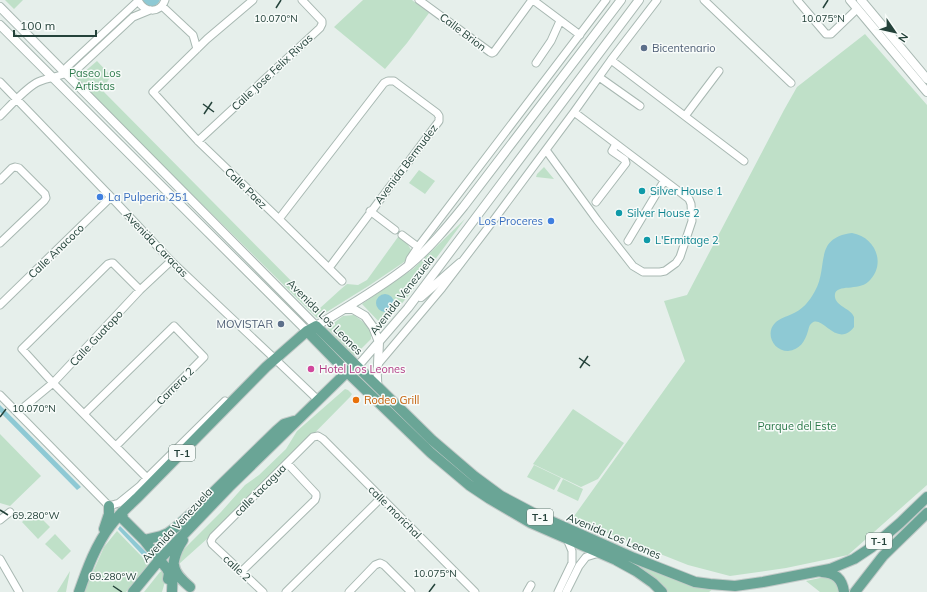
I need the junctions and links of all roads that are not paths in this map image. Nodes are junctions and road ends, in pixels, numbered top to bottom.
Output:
1 (138, 0) edge
2 (253, 0) edge
3 (302, 0) edge
4 (419, 0) edge
5 (532, 0) edge
6 (606, 0) edge
7 (621, 0) edge
8 (639, 0) edge
9 (657, 0) edge
10 (704, 0) edge
11 (797, 0) edge
12 (850, 0) edge
13 (861, 0) edge
14 (163, 3) edge
15 (0, 7) edge
16 (857, 9) junction
17 (150, 10) junction
18 (560, 21) junction
19 (0, 25) edge
20 (193, 35) junction
21 (580, 35) junction
22 (207, 39) junction
23 (196, 49) junction
24 (611, 60) junction
25 (536, 63) dead end
26 (719, 71) dead end
27 (65, 73) junction
28 (599, 77) junction
29 (53, 78) junction
30 (927, 79) edge
31 (0, 82) edge
32 (791, 83) dead end
33 (927, 92) edge
34 (17, 99) junction
35 (640, 106) dead end
36 (574, 112) junction
37 (0, 116) edge
38 (685, 116) junction
39 (198, 142) junction
40 (616, 144) junction
41 (546, 150) junction
42 (744, 161) dead end
43 (0, 180) edge
44 (664, 180) junction
45 (111, 197) junction
46 (596, 202) dead end
47 (370, 211) junction
48 (279, 219) junction
49 (395, 230) dead end
50 (402, 235) dead end
51 (628, 241) dead end
52 (0, 243) edge
53 (418, 247) junction
54 (171, 261) junction
55 (460, 263) junction
56 (408, 266) junction
57 (328, 268) junction
58 (342, 281) dead end
59 (140, 290) junction
60 (0, 305) edge
61 (408, 308) junction
62 (343, 309) junction
63 (311, 328) junction
64 (379, 342) junction
65 (275, 359) junction
66 (378, 364) junction
67 (358, 366) junction
68 (266, 367) junction
69 (348, 372) junction
70 (53, 383) junction
71 (378, 387) junction
72 (0, 395) edge
73 (318, 400) junction
74 (18, 412) junction
75 (84, 414) junction
76 (297, 420) junction
77 (313, 437) joint
78 (116, 446) junction
79 (287, 463) junction
80 (147, 478) junction
81 (229, 487) junction
82 (927, 497) edge
83 (381, 498) junction
84 (109, 506) junction
85 (10, 512) dead end
86 (122, 512) junction
87 (927, 514) edge
88 (0, 520) edge
89 (568, 539) junction
90 (144, 540) junction
91 (212, 544) joint
92 (98, 545) junction
93 (599, 553) junction
94 (0, 559) edge
95 (160, 559) junction
96 (174, 561) junction
97 (241, 572) junction
98 (822, 572) junction
99 (531, 585) dead end
100 (735, 586) junction
101 (192, 590) edge
102 (19, 592) edge
103 (79, 592) edge
104 (133, 592) edge
105 (166, 592) edge
106 (172, 592) edge
107 (263, 592) edge
108 (286, 592) edge
109 (349, 592) edge
110 (410, 592) edge
111 (475, 592) edge
112 (527, 592) edge
113 (558, 592) edge
114 (566, 592) edge
115 (662, 592) edge
116 (717, 592) edge
117 (844, 592) edge
118 (855, 592) edge

1 - 17 street
1 - 27 street
2 - 22 street
3 - 39 street, Calle Jose Felix Rivas
4 - 5 street, Calle Brion
5 - 18 street
6 - 21 street, Avenida Venezuela
7 - 56 street, Avenida Venezuela
8 - 61 street, Avenida Venezuela
9 - 24 street
10 - 32 street
11 - 16 street
12 - 16 street
13 - 30 street
14 - 17 street
14 - 20 street
15 - 27 street, Avenida Los Leones
16 - 33 street
17 - 27 street
18 - 21 street
18 - 25 street
19 - 29 street, Avenida Los Leones
20 - 22 street
20 - 23 street
21 - 53 street, Avenida Venezuela
22 - 23 street
23 - 39 street, Calle Paez
24 - 28 street
24 - 38 street
26 - 38 street
27 - 29 street
27 - 63 street, Avenida Los Leones
28 - 35 street
28 - 36 street
29 - 34 street
29 - 63 street, Avenida Los Leones
31 - 34 street, Avenida Caracas
34 - 37 street
34 - 45 street, Avenida Caracas
36 - 40 street
36 - 41 street
38 - 42 street
39 - 48 street, Calle Paez
40 - 44 street
40 - 46 street
41 - 44 street
41 - 55 street
43 - 52 street
44 - 51 street
45 - 54 street, Avenida Caracas
45 - 60 street, Calle Anacoco
47 - 48 street, Avenida Bermudez
47 - 49 street
47 - 57 street, Avenida Bermudez
48 - 57 street, Calle Paez
50 - 53 street
53 - 56 street, Avenida Venezuela
54 - 59 street, Calle Guatopo
54 - 65 street, Avenida Caracas
55 - 61 street
55 - 66 street
56 - 62 street, Avenida Venezuela
57 - 58 street, Calle Paez
59 - 70 street, Calle Guatopo
59 - 70 street
61 - 64 street, Avenida Venezuela
62 - 63 street, Avenida Venezuela
62 - 64 street
63 - 65 main road, Avenida Venezuela / T-1
63 - 67 main road, Avenida Los Leones / T-1
63 - 69 main road, Avenida Los Leones / T-1
64 - 66 street
64 - 67 street, Avenida Venezuela
65 - 68 main road, Avenida Venezuela / T-1
65 - 73 street, Avenida Caracas
66 - 71 street
67 - 69 main road, Avenida Venezuela
67 - 71 main road, Avenida Los Leones / T-1
68 - 80 street
68 - 86 main road, Avenida Venezuela / T-1
69 - 73 main road, Avenida Venezuela
69 - 89 main road, Avenida Los Leones / T-1
70 - 74 street, Calle Guatopo
70 - 75 street
71 - 100 main road, Avenida Los Leones / T-1
72 - 74 street
73 - 76 main road, Avenida Venezuela
74 - 84 street
75 - 78 street
75 - 78 street, Carrera 2
76 - 81 main road, Avenida Venezuela
76 - 90 main road
77 - 79 street, calle tacagua
77 - 83 street, calle morichal
78 - 80 street
79 - 91 street, calle tacagua
79 - 97 street
80 - 84 street
81 - 95 main road, Avenida Venezuela
81 - 96 main road
82 - 98 main road, T-1
83 - 108 street
83 - 111 street, calle morichal
84 - 92 main road
85 - 88 street
86 - 90 main road
86 - 92 main road, Avenida Venezuela / T-1
87 - 118 main road, T-1
89 - 93 main road, Avenida Los Leones / T-1
89 - 113 street
90 - 95 main road
91 - 97 street, calle 2
92 - 103 main road, Avenida Venezuela / T-1
93 - 114 street
93 - 115 main road, Avenida Los Leones / T-1
94 - 102 street
95 - 104 main road, Avenida Venezuela
95 - 105 main road
96 - 101 main road
96 - 106 main road
97 - 107 street, calle 2
98 - 100 main road, Avenida Los Leones / T-1
98 - 117 main road
99 - 112 street
100 - 116 main road, T-1
109 - 110 street

